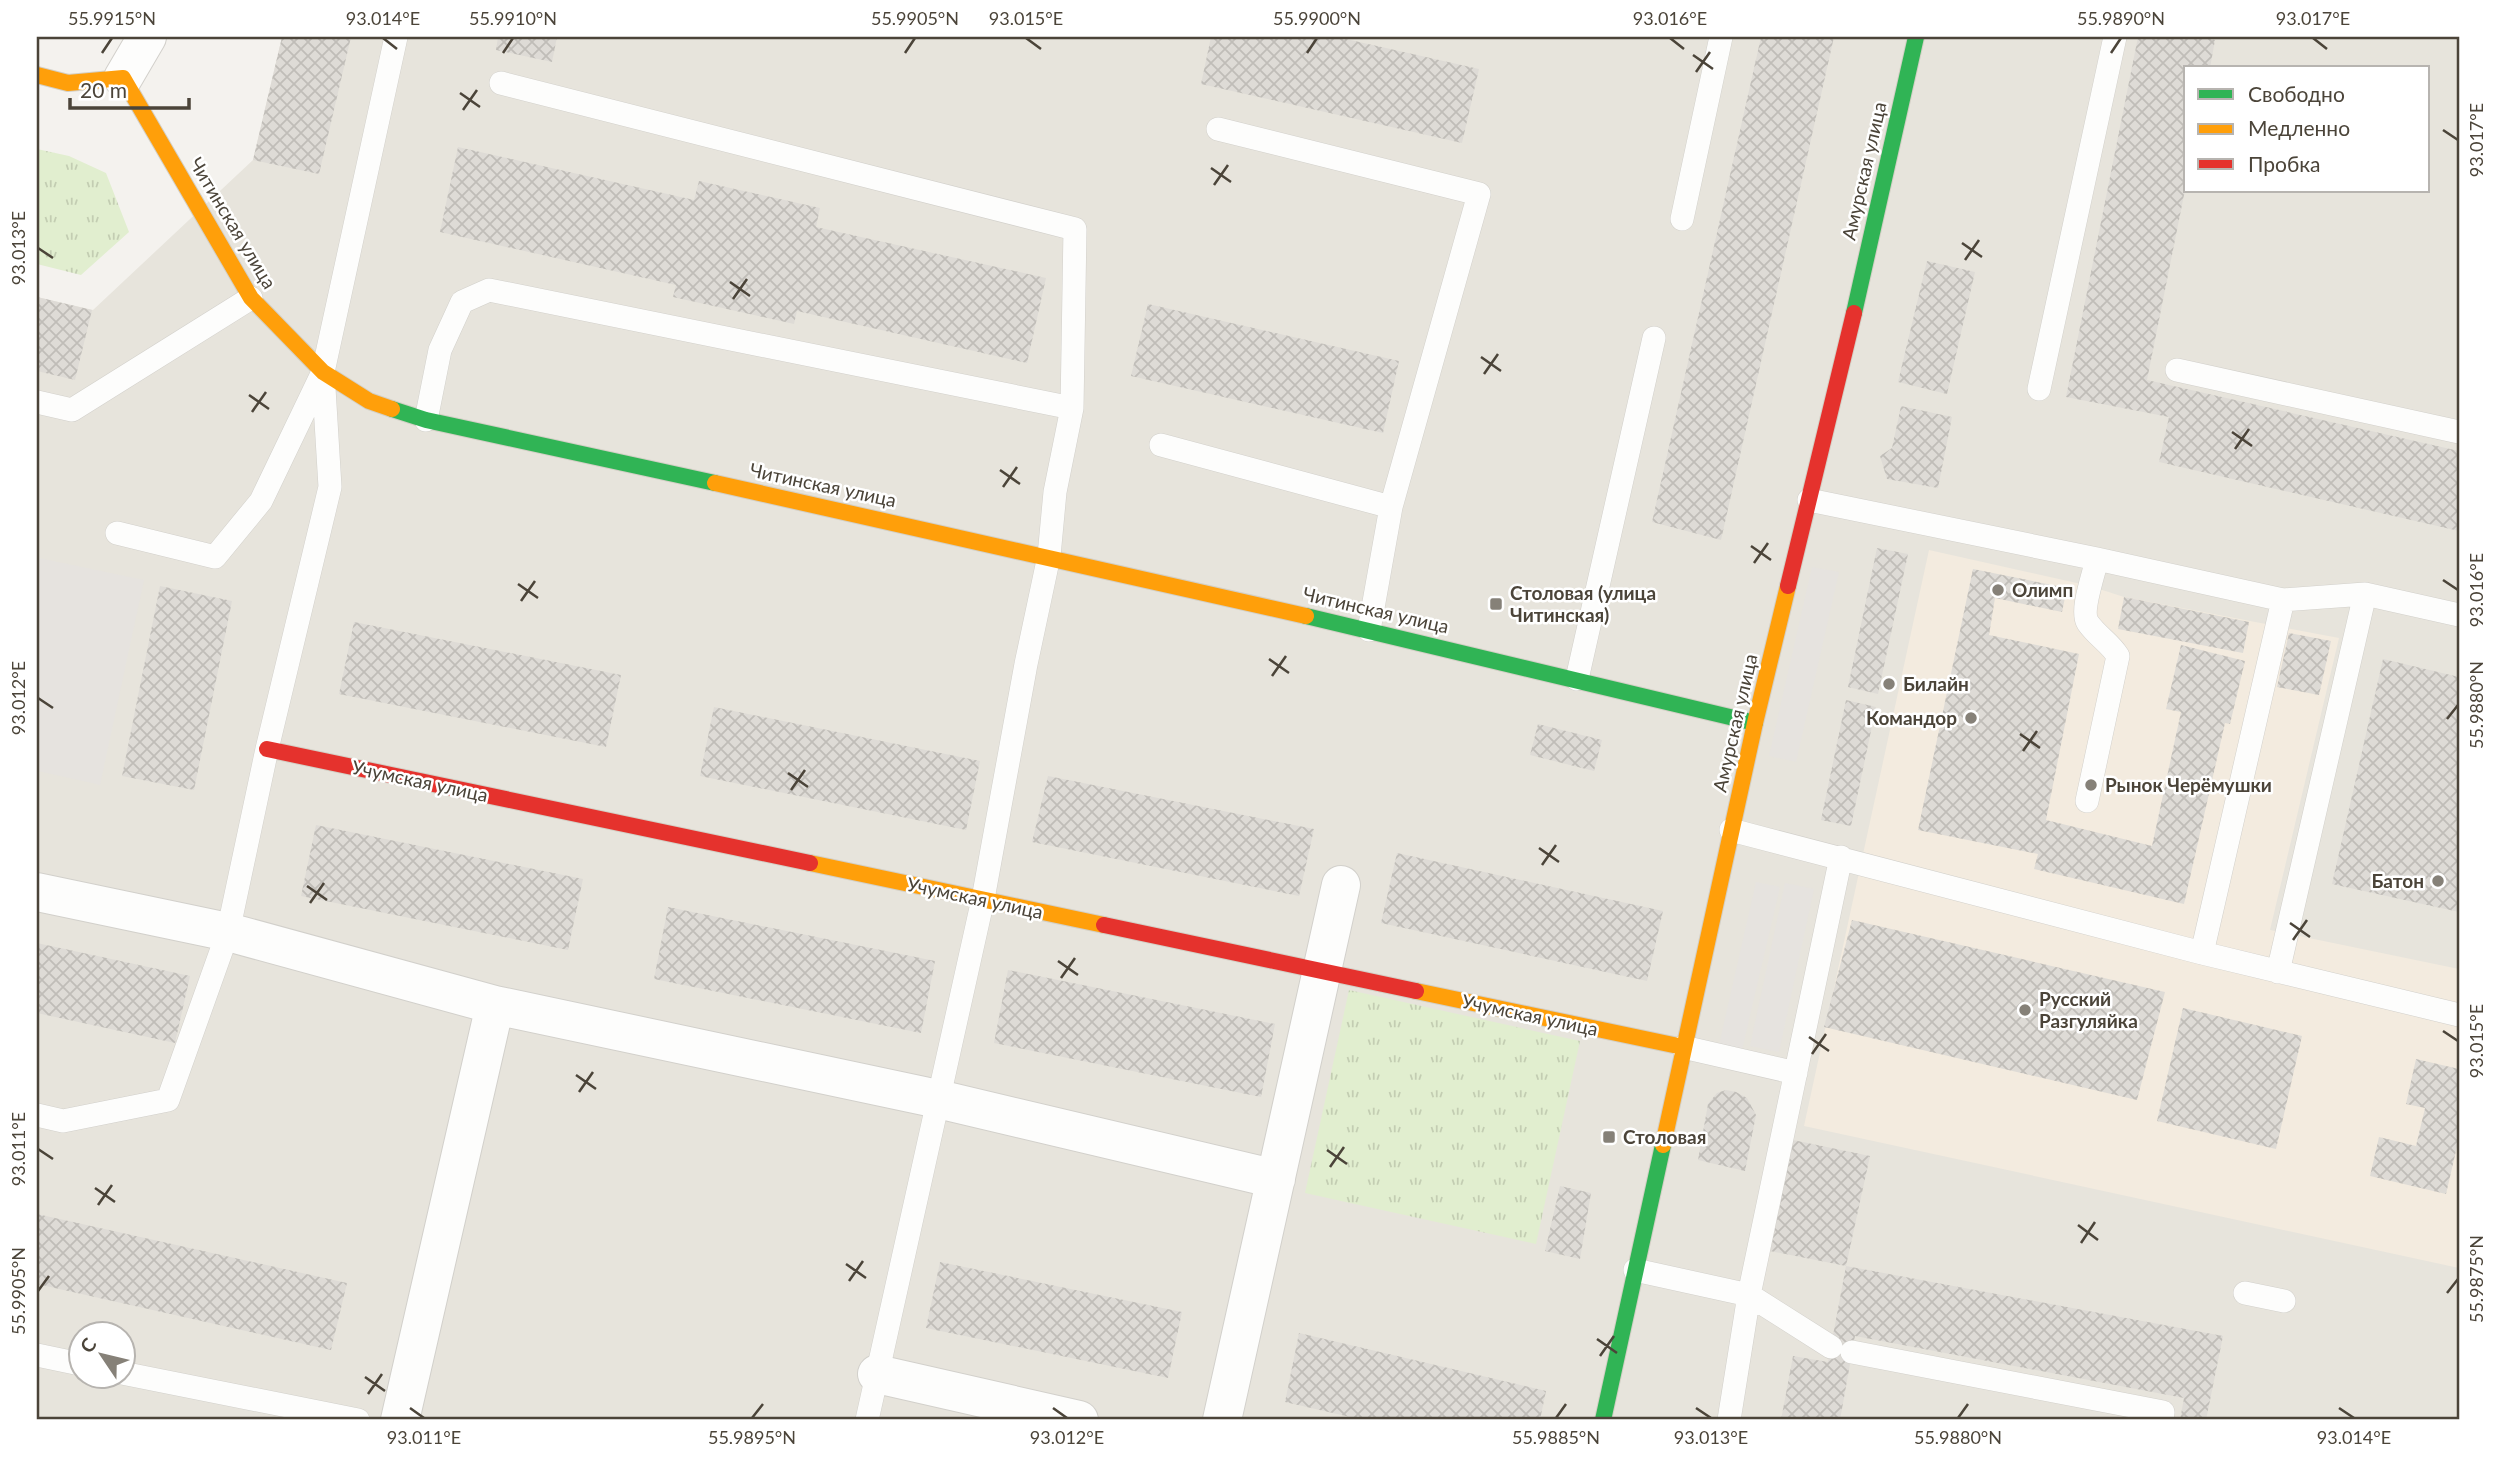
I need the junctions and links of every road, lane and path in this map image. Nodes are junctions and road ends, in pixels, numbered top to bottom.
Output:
1 (147, 37) edge
2 (396, 37) edge
3 (1721, 37) edge
4 (1916, 37) edge
5 (2115, 37) edge
6 (37, 75) edge
7 (123, 78) junction
8 (501, 83) dead end
9 (1218, 129) dead end
10 (1682, 219) dead end
11 (251, 298) junction
12 (1654, 338) dead end
13 (2177, 370) dead end
14 (323, 372) junction
15 (2039, 389) dead end
16 (37, 402) edge
17 (1072, 408) junction
18 (426, 420) junction
19 (2459, 432) edge
20 (1161, 445) dead end
21 (1809, 500) junction
22 (1391, 507) junction
23 (117, 533) dead end
24 (1049, 556) junction
25 (2097, 559) junction
26 (2365, 594) junction
27 (2283, 600) junction
28 (2459, 615) edge
29 (1368, 631) junction
30 (1577, 678) junction
31 (1755, 723) junction
32 (267, 749) junction
33 (2087, 801) dead end
34 (1731, 830) junction
35 (1841, 857) junction
36 (1340, 885) dead end
37 (37, 892) edge
38 (983, 899) junction
39 (228, 932) junction
40 (2202, 953) junction
41 (1322, 972) junction
42 (2278, 972) junction
43 (495, 1005) junction
44 (2459, 1015) edge
45 (1683, 1047) junction
46 (1796, 1073) junction
47 (938, 1099) junction
48 (37, 1115) edge
49 (1276, 1179) junction
50 (1634, 1270) junction
51 (2245, 1293) dead end
52 (1749, 1295) junction
53 (2284, 1301) dead end
54 (37, 1355) edge
55 (66, 1361) edge
56 (877, 1374) junction
57 (136, 1376) edge
58 (358, 1420) edge
59 (400, 1420) edge
60 (867, 1420) edge
61 (1079, 1420) edge
62 (1222, 1420) edge
63 (1603, 1420) edge
64 (1729, 1420) edge
65 (2162, 1420) edge

1 - 7 street
2 - 14 lane
3 - 10 lane
4 - 21 street, Амурская улица
5 - 15 lane
6 - 7 street
7 - 11 street, Читинская улица
8 - 17 lane
9 - 22 lane
11 - 14 street, Читинская улица
11 - 16 lane
12 - 30 lane
13 - 19 lane
14 - 18 street, Читинская улица
14 - 23 lane
14 - 32 lane
17 - 18 lane
17 - 24 lane
18 - 24 street, Читинская улица
20 - 22 lane
21 - 25 lane
21 - 31 street, Амурская улица
22 - 29 lane
24 - 29 street, Читинская улица
24 - 38 lane
25 - 27 lane
25 - 33 lane
26 - 27 lane
26 - 28 lane
26 - 42 lane
27 - 40 lane
29 - 30 street, Читинская улица
30 - 31 street, Читинская улица
31 - 34 street, Амурская улица
32 - 38 street, Учумская улица
32 - 39 lane
34 - 35 lane
34 - 45 street, Амурская улица
35 - 40 lane
35 - 46 lane
36 - 41 street
37 - 39 street
38 - 41 street, Учумская улица
38 - 47 lane
39 - 43 street
39 - 48 lane
40 - 42 lane
41 - 45 street, Учумская улица
41 - 49 street
42 - 44 lane
43 - 47 street
43 - 59 street
45 - 46 lane
45 - 50 street, Амурская улица
46 - 52 lane
47 - 49 street
47 - 56 lane
49 - 62 street
50 - 52 lane
50 - 63 street, Амурская улица
51 - 53 lane
52 - 64 lane
52 - 65 lane
54 - 55 lane
56 - 60 lane
56 - 61 street
57 - 58 lane

